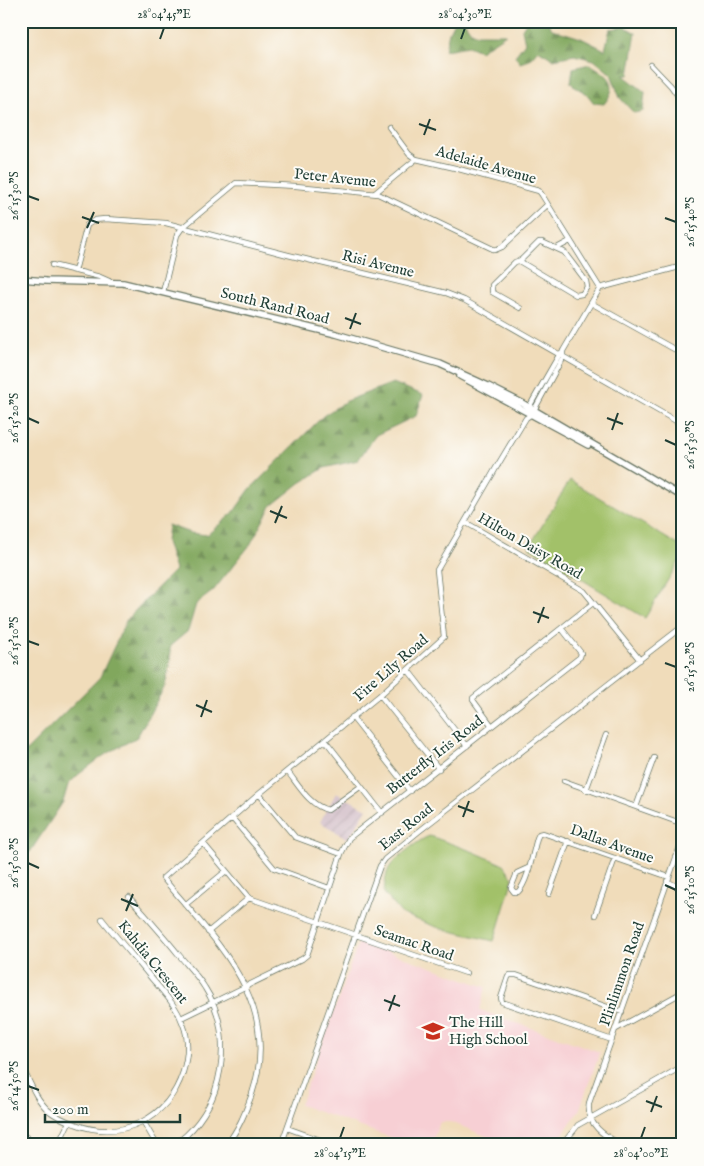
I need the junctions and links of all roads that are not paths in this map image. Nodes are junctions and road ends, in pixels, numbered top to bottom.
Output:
1 (651, 65) dead end
2 (683, 103) edge
3 (389, 127) dead end
4 (416, 159) junction
5 (375, 193) junction
6 (547, 205) junction
7 (182, 228) junction
8 (570, 241) junction
9 (556, 248) junction
10 (519, 262) junction
11 (52, 265) dead end
12 (683, 266) edge
13 (75, 270) junction
14 (21, 279) edge
15 (109, 281) junction
16 (600, 288) junction
17 (163, 292) junction
18 (591, 303) junction
19 (520, 308) dead end
20 (683, 354) edge
21 (561, 356) junction
22 (529, 412) junction
23 (683, 425) edge
24 (683, 497) edge
25 (465, 522) junction
26 (593, 603) junction
27 (683, 626) edge
28 (562, 629) junction
29 (640, 660) junction
30 (408, 670) junction
31 (380, 695) junction
32 (352, 717) junction
33 (492, 726) junction
34 (606, 736) dead end
35 (325, 740) junction
36 (467, 746) junction
37 (654, 758) dead end
38 (439, 769) junction
39 (288, 772) junction
40 (564, 781) dead end
41 (360, 787) junction
42 (586, 790) junction
43 (410, 791) junction
44 (259, 794) junction
45 (636, 807) junction
46 (382, 813) junction
47 (232, 818) junction
48 (683, 824) edge
49 (683, 838) edge
50 (568, 841) junction
51 (203, 843) junction
52 (341, 854) junction
53 (615, 858) junction
54 (528, 868) junction
55 (226, 871) junction
56 (668, 879) junction
57 (329, 888) junction
58 (683, 890) edge
59 (549, 894) dead end
60 (129, 897) dead end
61 (250, 898) junction
62 (185, 905) junction
63 (595, 915) dead end
64 (102, 919) dead end
65 (318, 922) junction
66 (208, 932) junction
67 (355, 935) junction
68 (466, 973) dead end
69 (246, 986) junction
70 (683, 992) edge
71 (213, 1003) junction
72 (622, 1012) junction
73 (180, 1018) junction
74 (616, 1030) junction
75 (612, 1040) junction
76 (21, 1065) edge
77 (683, 1066) edge
78 (591, 1117) junction
79 (143, 1121) junction
80 (69, 1122) junction
81 (287, 1128) junction
82 (21, 1133) edge
83 (683, 1138) edge
84 (36, 1145) edge
85 (58, 1145) edge
86 (157, 1145) edge
87 (173, 1145) edge
88 (226, 1145) edge
89 (280, 1145) edge
90 (334, 1145) edge
91 (562, 1145) edge
92 (621, 1145) edge
93 (671, 1145) edge

1 - 2 street
3 - 4 street, Adelaide Avenue
4 - 5 street
4 - 6 street, Adelaide Avenue
5 - 6 street, Peter Avenue
5 - 7 street, Peter Avenue
6 - 8 street, Adelaide Avenue
7 - 13 street, Risi Avenue
7 - 17 street
7 - 21 street, Risi Avenue
8 - 9 street
8 - 16 street, Adelaide Avenue
9 - 10 street
9 - 10 street
10 - 19 street
11 - 13 street, South Rand Road
12 - 16 street
13 - 15 street, South Rand Road
14 - 15 main road, South Rand Road
15 - 17 main road, South Rand Road
16 - 18 street
17 - 22 main road, South Rand Road
18 - 20 street
18 - 21 street, Fire Lily Road
21 - 22 street, Fire Lily Road
21 - 23 street, Risi Avenue
22 - 24 main road, South Rand Road
22 - 25 street, Fire Lily Road
25 - 26 street, Hilton Daisy Road
25 - 30 street, Fire Lily Road
26 - 28 street
26 - 29 street, Hilton Daisy Road
27 - 29 street, East Road
28 - 33 street, Butterfly Iris Road
28 - 33 street
29 - 67 street, East Road
30 - 31 street, Fire Lily Road
30 - 36 street
31 - 32 street, Fire Lily Road
31 - 38 street
32 - 35 street, Fire Lily Road
32 - 43 street
33 - 36 street, Butterfly Iris Road
34 - 42 street
35 - 39 street, Fire Lily Road
35 - 41 street
36 - 38 street, Butterfly Iris Road
37 - 45 street
38 - 43 street, Butterfly Iris Road
39 - 41 street
39 - 44 street, Fire Lily Road
40 - 42 street
41 - 46 street
42 - 45 street
43 - 46 street, Butterfly Iris Road
44 - 47 street, Fire Lily Road
44 - 52 street
45 - 48 street
46 - 52 street, Butterfly Iris Road
47 - 51 street, Fire Lily Road
47 - 57 street
49 - 56 street, Plinlimmon Road
50 - 53 street, Dallas Avenue
50 - 54 street, Dallas Avenue
50 - 59 street
51 - 55 street
51 - 62 street, Fire Lily Road
52 - 57 street, Butterfly Iris Road
53 - 56 street, Dallas Avenue
53 - 63 street
54 - 54 street
55 - 61 street
55 - 62 street
56 - 58 street, Dallas Avenue
56 - 72 street, Plinlimmon Road
57 - 65 street, Butterfly Iris Road
60 - 71 street
61 - 65 street, Seamac Road
61 - 66 street
62 - 66 street
64 - 73 street, Kahdia Crescent
65 - 67 street, Seamac Road
65 - 69 street, Butterfly Iris Road
66 - 69 street
67 - 68 street, Seamac Road
67 - 81 street, East Road
69 - 71 street, Butterfly Iris Road
69 - 88 street
70 - 74 street
71 - 73 street, Butterfly Iris Road
71 - 87 street
72 - 74 street, Plinlimmon Road
72 - 75 street
73 - 79 street, Kahdia Crescent
74 - 75 street, Plinlimmon Road
75 - 78 street, Plinlimmon Road
76 - 80 street, Kahdia Crescent
77 - 78 street
78 - 91 street
78 - 92 street
79 - 80 street, Kahdia Crescent
79 - 86 street
80 - 85 street
81 - 89 street, East Road
81 - 90 street
82 - 84 street
83 - 93 street

